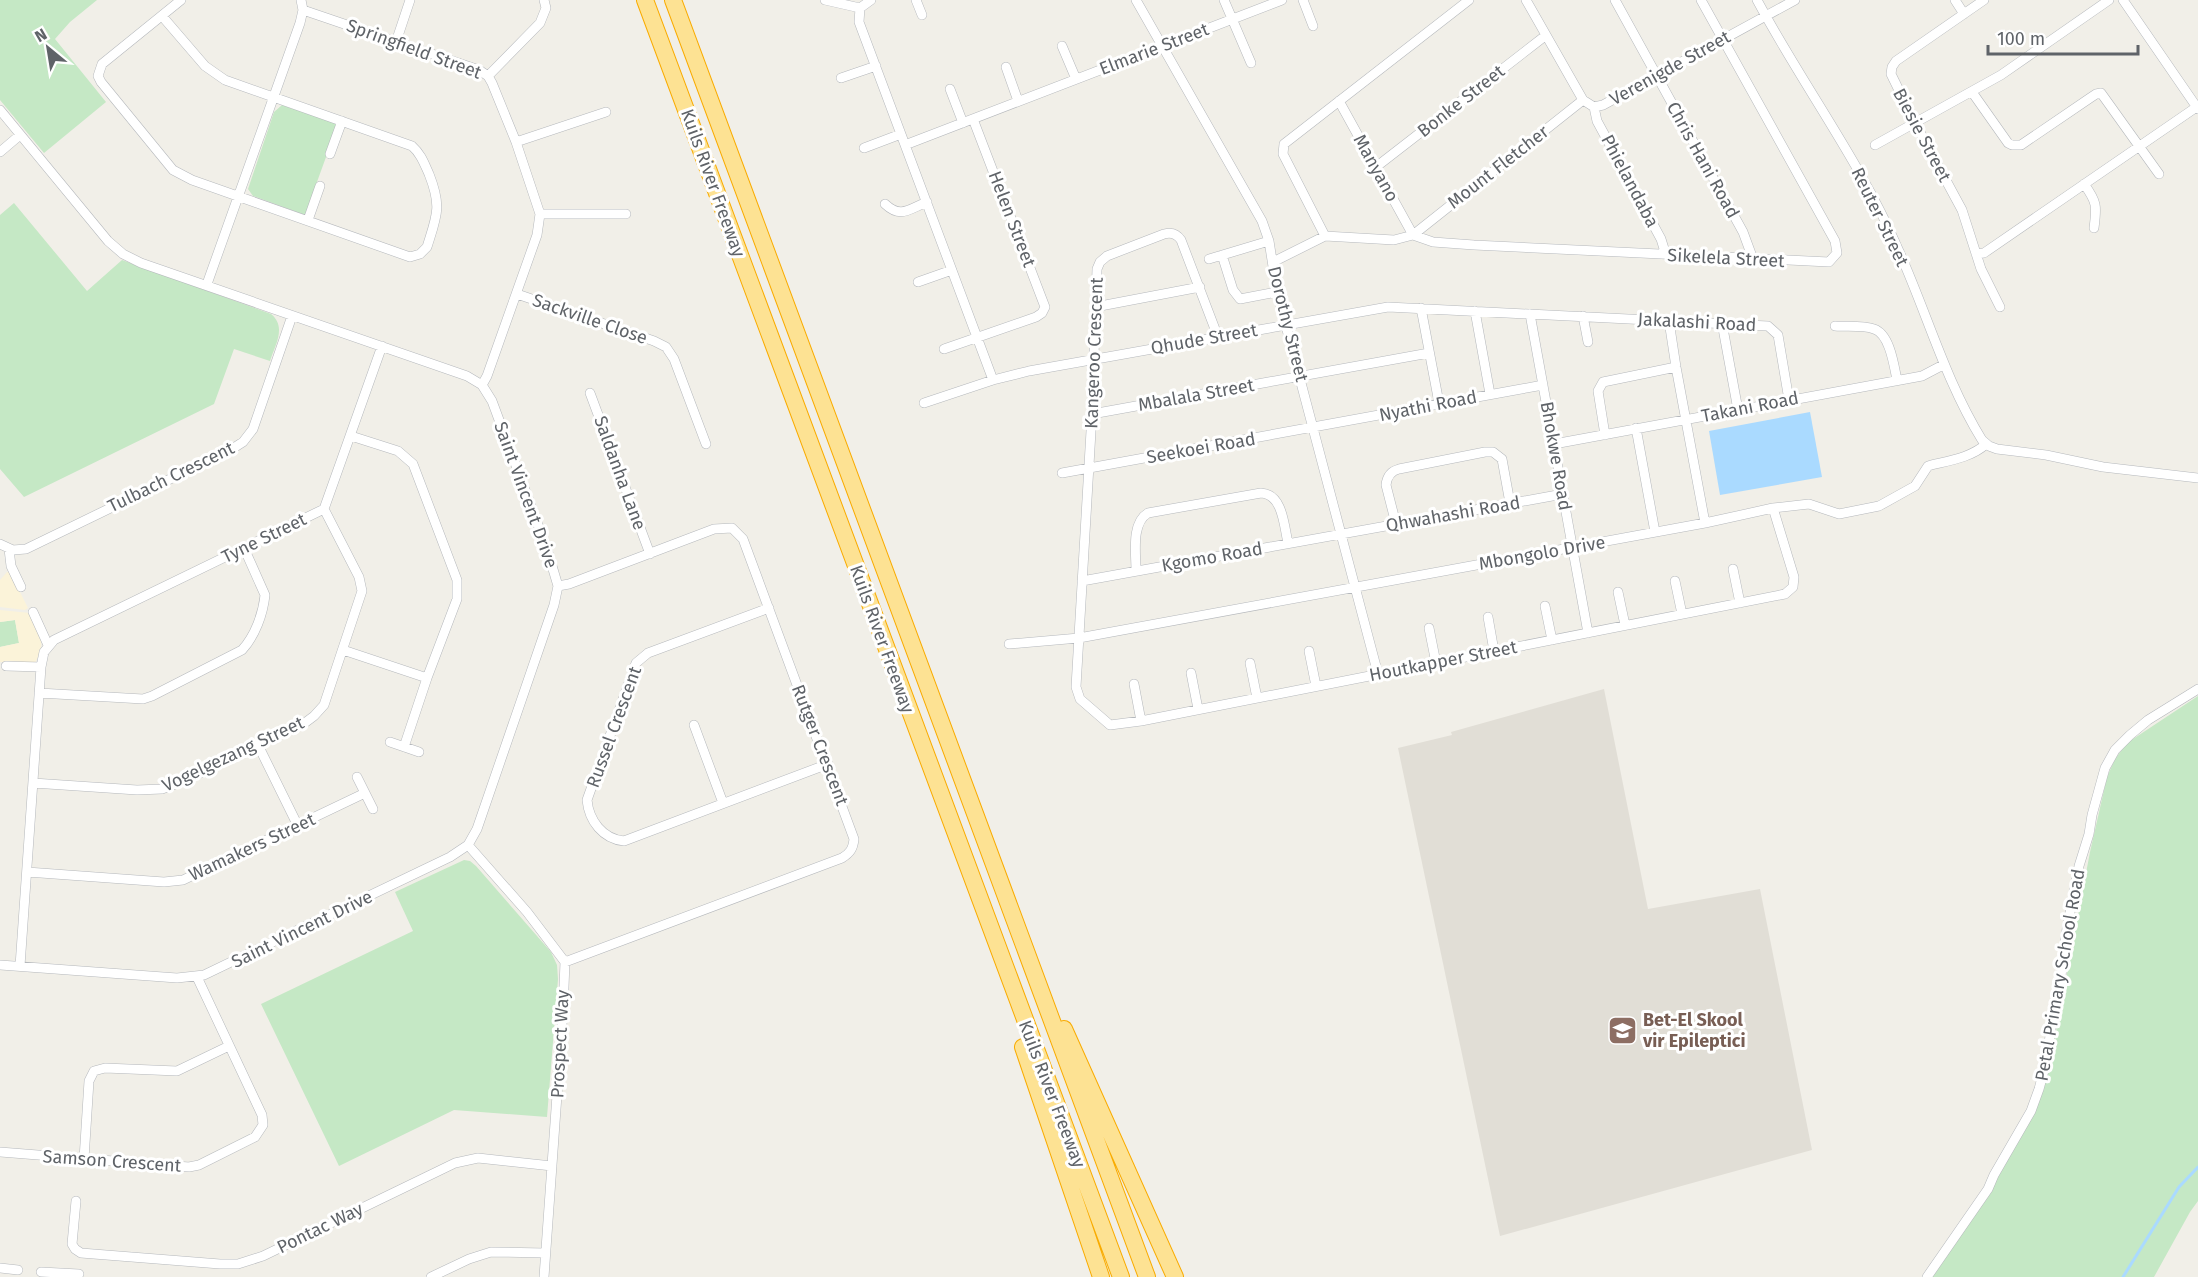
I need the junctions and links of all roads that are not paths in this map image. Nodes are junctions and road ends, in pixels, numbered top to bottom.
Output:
1 (180, 0) edge
2 (410, 0) edge
3 (544, 0) edge
4 (645, 0) edge
5 (673, 0) edge
6 (825, 0) edge
7 (871, 0) edge
8 (916, 0) edge
9 (1136, 0) edge
10 (1224, 0) edge
11 (1282, 0) edge
12 (1303, 0) edge
13 (1469, 0) edge
14 (1526, 0) edge
15 (1615, 0) edge
16 (1701, 0) edge
17 (1756, 0) edge
18 (1795, 0) edge
19 (1955, 0) edge
20 (1984, 0) edge
21 (2109, 0) edge
22 (2122, 0) edge
23 (302, 5) edge
24 (860, 9) junction
25 (1964, 14) junction
26 (922, 15) dead end
27 (1765, 15) junction
28 (162, 16) junction
29 (1232, 19) junction
30 (1313, 27) dead end
31 (1545, 36) junction
32 (1723, 39) junction
33 (396, 42) junction
34 (1062, 46) dead end
35 (1162, 46) junction
36 (1251, 63) dead end
37 (876, 66) junction
38 (1006, 67) dead end
39 (1656, 75) junction
40 (488, 76) junction
41 (841, 78) dead end
42 (1076, 79) junction
43 (950, 89) dead end
44 (1972, 92) junction
45 (274, 97) junction
46 (1583, 100) junction
47 (1018, 101) junction
48 (1339, 101) junction
49 (1594, 107) junction
50 (2198, 107) edge
51 (0, 110) edge
52 (606, 112) dead end
53 (973, 118) junction
54 (342, 121) junction
55 (963, 123) junction
56 (1915, 123) junction
57 (901, 134) junction
58 (21, 135) junction
59 (516, 142) junction
60 (905, 145) junction
61 (1875, 145) dead end
62 (2139, 146) junction
63 (864, 148) dead end
64 (0, 152) edge
65 (330, 154) dead end
66 (1376, 167) junction
67 (2159, 174) dead end
68 (2084, 184) junction
69 (320, 186) dead end
70 (238, 197) junction
71 (927, 202) junction
72 (885, 204) dead end
73 (540, 214) junction
74 (626, 214) dead end
75 (308, 220) junction
76 (2094, 228) dead end
77 (1413, 235) junction
78 (1325, 236) junction
79 (1269, 241) junction
80 (1976, 254) junction
81 (1222, 255) junction
82 (1666, 255) junction
83 (1209, 259) dead end
84 (1753, 260) junction
85 (1273, 262) junction
86 (952, 270) junction
87 (918, 282) dead end
88 (207, 284) junction
89 (1200, 287) junction
90 (1277, 292) junction
91 (517, 294) junction
92 (1095, 306) junction
93 (2000, 307) dead end
94 (1421, 308) junction
95 (1475, 311) junction
96 (1530, 314) junction
97 (292, 316) junction
98 (1583, 316) junction
99 (1669, 321) junction
100 (1722, 323) junction
101 (1287, 324) junction
102 (1835, 326) dead end
103 (977, 337) junction
104 (1218, 337) junction
105 (1588, 342) dead end
106 (382, 346) junction
107 (944, 349) dead end
108 (1429, 353) junction
109 (1094, 359) junction
110 (1943, 365) junction
111 (1676, 367) junction
112 (1300, 376) junction
113 (993, 380) junction
114 (1897, 380) junction
115 (482, 385) junction
116 (1543, 385) junction
117 (590, 393) dead end
118 (1490, 394) junction
119 (1789, 400) junction
120 (924, 403) dead end
121 (1439, 403) junction
122 (1738, 410) junction
123 (1092, 414) junction
124 (1686, 419) junction
125 (1313, 427) junction
126 (1636, 428) junction
127 (1605, 435) junction
128 (351, 436) junction
129 (706, 444) dead end
130 (1554, 444) junction
131 (1986, 444) junction
132 (1089, 468) junction
133 (1062, 474) dead end
134 (2198, 478) edge
135 (1563, 494) junction
136 (1510, 503) junction
137 (1773, 508) junction
138 (324, 509) junction
139 (1705, 523) junction
140 (1396, 524) junction
141 (1654, 532) junction
142 (1342, 533) junction
143 (1288, 543) junction
144 (4, 546) edge
145 (1573, 547) junction
146 (244, 548) junction
147 (650, 554) junction
148 (1733, 569) dead end
149 (1136, 571) junction
150 (1082, 581) junction
151 (1675, 581) dead end
152 (558, 586) junction
153 (21, 587) dead end
154 (1356, 587) junction
155 (1618, 592) dead end
156 (1740, 603) junction
157 (1545, 606) dead end
158 (769, 608) junction
159 (33, 612) dead end
160 (1682, 614) junction
161 (1488, 617) dead end
162 (1625, 626) junction
163 (1429, 628) dead end
164 (1588, 633) junction
165 (1079, 638) junction
166 (1552, 640) junction
167 (1010, 644) dead end
168 (48, 645) junction
169 (343, 651) junction
170 (1309, 651) dead end
171 (1494, 651) junction
172 (1250, 663) dead end
173 (1436, 663) junction
174 (6, 666) dead end
175 (41, 667) junction
176 (1191, 673) dead end
177 (1378, 674) junction
178 (427, 678) junction
179 (1134, 684) dead end
180 (1316, 686) junction
181 (2198, 689) edge
182 (39, 693) junction
183 (1257, 698) junction
184 (1198, 709) junction
185 (1141, 721) junction
186 (694, 725) dead end
187 (390, 742) dead end
188 (258, 745) junction
189 (404, 747) junction
190 (419, 752) dead end
191 (828, 764) junction
192 (357, 777) dead end
193 (33, 783) junction
194 (365, 793) junction
195 (723, 803) junction
196 (373, 809) dead end
197 (298, 825) junction
198 (468, 845) junction
199 (27, 872) junction
200 (565, 962) junction
201 (0, 965) edge
202 (20, 966) junction
203 (197, 977) junction
204 (1038, 984) junction
205 (1013, 990) junction
206 (229, 1046) junction
207 (0, 1152) edge
208 (84, 1159) junction
209 (552, 1166) junction
210 (76, 1202) dead end
211 (81, 1253) junction
212 (545, 1253) junction
213 (0, 1268) edge
214 (18, 1270) dead end
215 (41, 1272) dead end
216 (79, 1276) edge
217 (431, 1277) edge
218 (544, 1277) edge
219 (1101, 1277) edge
220 (1120, 1277) edge
221 (1147, 1277) edge
222 (1175, 1277) edge
223 (1927, 1277) edge

1 - 28 street
2 - 33 street
3 - 40 street
4 - 205 highway, Kuils River Freeway
5 - 204 highway, Kuils River Freeway
6 - 24 street
7 - 24 street
8 - 26 street
9 - 35 street, Dorothy Street
10 - 29 street, Elmarie Street
11 - 29 street, Elmarie Street
12 - 30 street
13 - 48 street
14 - 31 street, Verenigde Street
15 - 39 street, Chris Hani Road
16 - 32 street, Sikelela Street
17 - 27 street, Reuter Street
18 - 27 street, Verenigde Street
19 - 25 street
20 - 25 street, Biesie Street
21 - 44 street
22 - 50 street
23 - 33 street, Springfield Street
23 - 45 street, Springfield Street
24 - 37 street
25 - 56 street, Biesie Street
27 - 32 street, Verenigde Street
27 - 110 street, Reuter Street
28 - 45 street
28 - 70 street
29 - 35 street, Elmarie Street
29 - 36 street, Elmarie Street
31 - 46 street, Verenigde Street
31 - 66 street, Bonke Street
32 - 39 street, Verenigde Street
32 - 84 street, Sikelela Street
33 - 40 street, Springfield Street
34 - 42 street, Elmarie Street
35 - 42 street, Elmarie Street
35 - 79 street, Dorothy Street
37 - 41 street
37 - 57 street
38 - 47 street
39 - 49 street, Verenigde Street
39 - 84 street, Chris Hani Road
40 - 59 street, Springfield Street
42 - 47 street, Elmarie Street
43 - 55 street
44 - 56 street
44 - 62 street
45 - 54 street
45 - 70 street, Springfield Street
46 - 49 street, Verenigde Street
46 - 77 street, Mount Fletcher
47 - 53 street, Elmarie Street
48 - 66 street, Manyano
48 - 78 street
49 - 82 street, Phielandaba
50 - 62 street
51 - 58 street
52 - 59 street
53 - 55 street, Elmarie Street
53 - 103 street, Helen Street
54 - 65 street
54 - 75 street
55 - 60 street, Elmarie Street
56 - 61 street
56 - 80 street, Biesie Street
57 - 60 street
57 - 63 street
58 - 64 street
58 - 88 street
59 - 73 street, Springfield Street
60 - 71 street
62 - 67 street
62 - 68 street
66 - 77 street, Manyano
68 - 76 street
68 - 80 street
69 - 75 street
70 - 75 street
70 - 88 street, Springfield Street
71 - 72 street
71 - 86 street
73 - 74 street
73 - 91 street, Springfield Street
77 - 78 street, Sikelela Street
77 - 82 street, Sikelela Street
78 - 85 street, Sikelela Street
79 - 81 street
79 - 85 street, Dorothy Street
80 - 93 street, Biesie Street
81 - 83 street
81 - 90 street
82 - 84 street, Sikelela Street
85 - 90 street, Dorothy Street
86 - 87 street
86 - 103 street
88 - 97 street
89 - 92 street
89 - 92 street, Kangeroo Crescent
89 - 104 street, Kangeroo Crescent
90 - 101 street, Dorothy Street
91 - 115 street, Springfield Street
91 - 129 street, Sackville Close
92 - 109 street, Kangeroo Crescent
94 - 95 street, Qhude Street
94 - 101 street, Qhude Street
94 - 108 street
95 - 96 street, Qhude Street
95 - 118 street
96 - 98 street, Jakalashi Road
96 - 116 street, Bhokwe Road
97 - 106 street
97 - 144 street, Tulbach Crescent
98 - 99 street, Jakalashi Road
98 - 105 street
99 - 100 street, Jakalashi Road
99 - 111 street
100 - 119 street, Jakalashi Road
100 - 122 street
101 - 104 street, Qhude Street
101 - 112 street, Dorothy Street
102 - 114 street
103 - 107 street
103 - 113 street
104 - 109 street, Qhude Street
106 - 115 street
106 - 128 street, Tyne Street
108 - 112 street, Mbalala Street
108 - 121 street
109 - 113 street, Qhude Street
109 - 123 street, Kangeroo Crescent
110 - 114 street, Takani Road
110 - 131 street, Reuter Street
111 - 124 street
111 - 127 street
112 - 123 street, Mbalala Street
112 - 125 street, Dorothy Street
113 - 120 street, Qhude Street
114 - 119 street, Takani Road
115 - 152 street, Saint Vincent Drive
116 - 118 street, Nyathi Road
116 - 130 street, Bhokwe Road
117 - 147 street, Saldanha Lane
118 - 121 street, Nyathi Road
119 - 122 street, Takani Road
121 - 125 street, Nyathi Road
122 - 124 street, Takani Road
123 - 132 street, Kangeroo Crescent
124 - 126 street, Takani Road
124 - 139 street
125 - 132 street, Seekoei Road
125 - 142 street, Dorothy Street
126 - 127 street, Takani Road
126 - 141 street
127 - 130 street, Takani Road
128 - 138 street, Tyne Street
128 - 178 street
130 - 135 street, Bhokwe Road
131 - 134 street
131 - 137 street, Mbongolo Drive
132 - 133 street, Seekoei Road
132 - 150 street, Kangeroo Crescent
135 - 136 street, Qhwahashi Road
135 - 145 street, Bhokwe Road
136 - 140 street, Qhwahashi Road
136 - 140 street
137 - 139 street, Mbongolo Drive
137 - 156 street, Houtkapper Street
138 - 146 street, Tyne Street
138 - 169 street, Vogelgezang Street
139 - 141 street, Mbongolo Drive
140 - 142 street, Qhwahashi Road
141 - 145 street, Mbongolo Drive
142 - 143 street, Kgomo Road
142 - 154 street, Dorothy Street
143 - 149 street, Kgomo Road
143 - 149 street
144 - 153 street, Tulbach Crescent
145 - 154 street, Mbongolo Drive
145 - 164 street, Bhokwe Road
146 - 168 street, Tyne Street
146 - 182 street
147 - 152 street, Rutger Crescent
147 - 158 street, Rutger Crescent
148 - 156 street
149 - 150 street, Kgomo Road
150 - 165 street, Kangeroo Crescent
151 - 160 street
152 - 198 street, Saint Vincent Drive
154 - 165 street, Mbongolo Drive
154 - 177 street, Dorothy Street
155 - 162 street
156 - 160 street, Houtkapper Street
157 - 166 street
158 - 191 street, Rutger Crescent
158 - 195 street, Russel Crescent
159 - 168 street
160 - 162 street, Houtkapper Street
161 - 171 street
162 - 164 street, Houtkapper Street
163 - 173 street
164 - 166 street, Houtkapper Street
165 - 167 street, Mbongolo Drive
165 - 185 street, Houtkapper Street
166 - 171 street, Houtkapper Street
168 - 175 street
169 - 178 street
169 - 188 street, Vogelgezang Street
170 - 180 street
171 - 173 street, Houtkapper Street
172 - 183 street
173 - 177 street, Houtkapper Street
174 - 175 street
175 - 182 street
176 - 184 street
177 - 180 street, Houtkapper Street
178 - 189 street
179 - 185 street
180 - 183 street, Houtkapper Street
181 - 223 street, Petal Primary School Road
182 - 193 street
183 - 184 street, Houtkapper Street
184 - 185 street, Houtkapper Street
186 - 195 street
187 - 189 street
188 - 193 street, Vogelgezang Street
188 - 197 street
189 - 190 street
191 - 195 street, Russel Crescent
191 - 200 street, Rutger Crescent
192 - 194 street
193 - 199 street
194 - 196 street
194 - 197 street, Wamakers Street
197 - 199 street, Wamakers Street
198 - 200 street
198 - 203 street, Saint Vincent Drive
199 - 202 street
200 - 209 street, Prospect Way
201 - 202 street, Saint Vincent Drive
202 - 203 street, Saint Vincent Drive
203 - 206 street, Samson Crescent
204 - 221 highway, Kuils River Freeway
204 - 222 highway
205 - 219 highway
205 - 220 highway, Kuils River Freeway
206 - 208 street
206 - 208 street, Samson Crescent
207 - 208 street, Samson Crescent
209 - 211 street, Pontac Way
209 - 212 street, Prospect Way
210 - 211 street
211 - 216 street
212 - 217 street
212 - 218 street, Prospect Way
213 - 214 street
215 - 216 street

